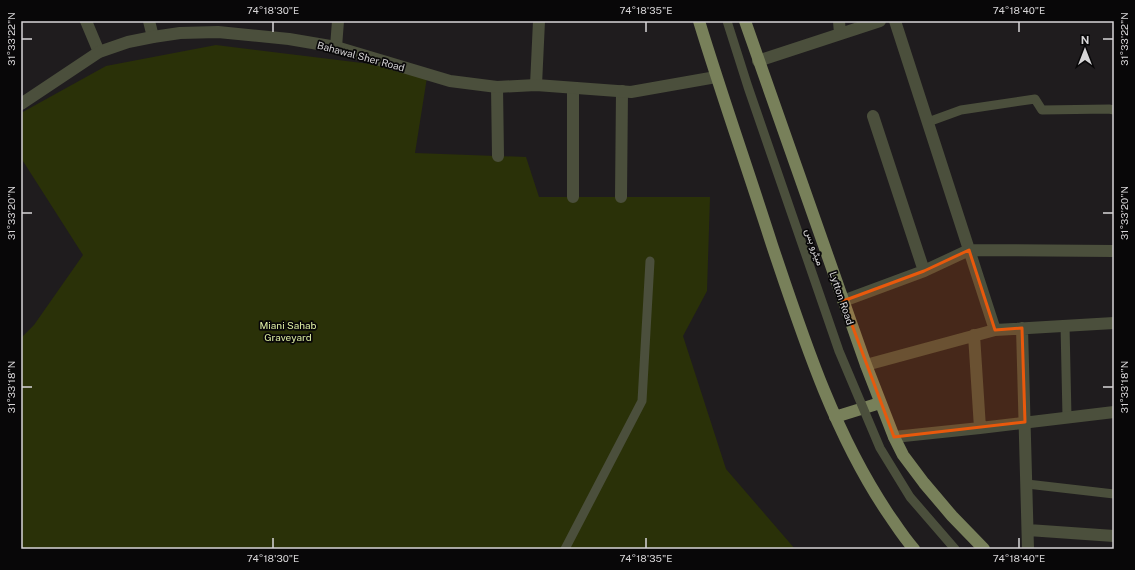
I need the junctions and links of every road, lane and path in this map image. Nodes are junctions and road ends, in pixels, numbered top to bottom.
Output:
1 (86, 21) edge
2 (150, 21) edge
3 (338, 21) edge
4 (539, 21) edge
5 (699, 21) edge
6 (727, 21) edge
7 (744, 21) edge
8 (839, 21) edge
9 (880, 21) edge
10 (896, 21) edge
11 (840, 34) junction
12 (153, 37) junction
13 (336, 47) junction
14 (98, 52) junction
15 (758, 60) junction
16 (716, 77) junction
17 (536, 85) junction
18 (497, 87) junction
19 (573, 88) junction
20 (622, 91) junction
21 (21, 104) edge
22 (1114, 110) edge
23 (873, 116) dead end
24 (928, 122) junction
25 (498, 156) dead end
26 (573, 197) dead end
27 (621, 197) dead end
28 (969, 250) junction
29 (1114, 251) edge
30 (650, 261) dead end
31 (924, 272) junction
32 (843, 301) junction
33 (1114, 322) edge
34 (1065, 325) junction
35 (1022, 328) junction
36 (995, 330) junction
37 (974, 335) junction
38 (866, 365) junction
39 (880, 403) junction
40 (1114, 412) edge
41 (835, 417) junction
42 (1067, 417) junction
43 (1025, 422) junction
44 (980, 428) junction
45 (894, 437) junction
46 (1027, 484) junction
47 (1114, 494) edge
48 (1028, 530) junction
49 (1114, 536) edge
50 (565, 549) edge
51 (914, 549) edge
52 (955, 549) edge
53 (984, 549) edge
54 (1028, 549) edge

1 - 14 street
2 - 12 street
3 - 13 street
4 - 17 street
5 - 16 main road
6 - 52 lane, میٹرو بس, bridge
7 - 15 main road, Lytton Road
8 - 11 street
9 - 11 street
10 - 24 street
11 - 15 street
12 - 13 street, Bahawal Sher Road
12 - 14 street, Bahawal Sher Road
13 - 18 street, Bahawal Sher Road
14 - 21 street, Bahawal Sher Road
15 - 32 main road, Lytton Road
16 - 20 street, Bahawal Sher Road
16 - 41 main road
17 - 18 street, Bahawal Sher Road
17 - 19 street, Bahawal Sher Road
18 - 25 street
19 - 20 street, Bahawal Sher Road
19 - 26 street
20 - 27 street
22 - 24 lane
23 - 31 street
24 - 28 street
28 - 29 street
28 - 31 street
28 - 36 street
30 - 50 lane
31 - 32 street
32 - 38 main road, Lytton Road
33 - 34 street
34 - 35 street
34 - 42 lane
35 - 36 street
35 - 43 street
36 - 37 street
37 - 38 street
37 - 44 street
38 - 39 main road, Lytton Road
39 - 41 main road
39 - 45 main road, Lytton Road
40 - 42 street
41 - 51 main road
42 - 43 street
43 - 44 street
43 - 46 street
44 - 45 street
45 - 53 main road, Lytton Road
46 - 47 lane
46 - 48 street
48 - 49 street
48 - 54 street

